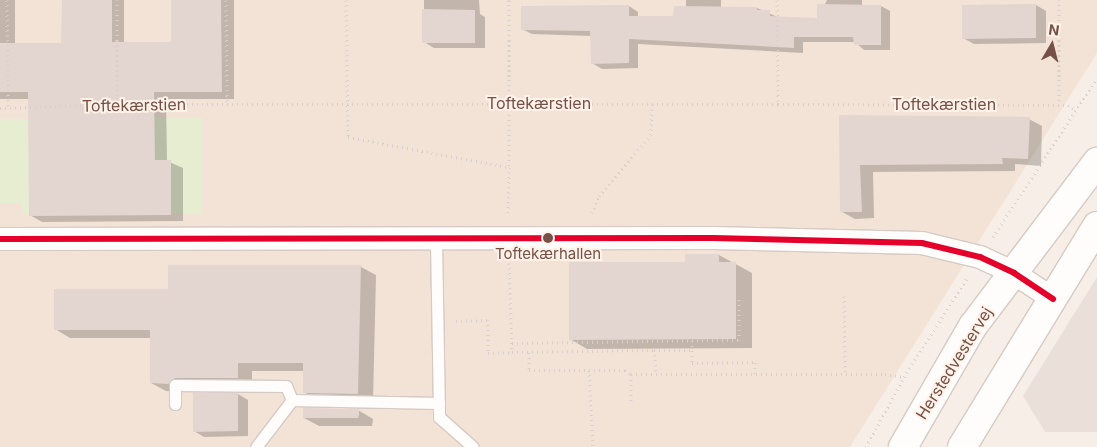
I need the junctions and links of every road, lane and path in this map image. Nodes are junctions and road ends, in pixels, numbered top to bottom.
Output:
1 (7, 0) edge
2 (117, 0) edge
3 (226, 0) edge
4 (346, 0) edge
5 (509, 0) edge
6 (777, 0) edge
7 (1059, 0) edge
8 (1097, 78) edge
9 (227, 103) junction
10 (346, 103) junction
11 (511, 103) junction
12 (117, 104) junction
13 (652, 104) junction
14 (778, 104) junction
15 (1059, 105) junction
16 (0, 108) edge
17 (8, 108) junction
18 (1076, 110) junction
19 (1097, 162) edge
20 (509, 167) junction
21 (508, 213) dead end
22 (1097, 226) edge
23 (0, 239) edge
24 (436, 240) junction
25 (587, 240) junction
26 (509, 257) dead end
27 (980, 257) junction
28 (1014, 273) junction
29 (844, 296) dead end
30 (739, 297) dead end
31 (1053, 299) junction
32 (478, 320) dead end
33 (692, 341) junction
34 (512, 343) junction
35 (654, 350) junction
36 (692, 350) junction
37 (512, 352) junction
38 (529, 352) junction
39 (589, 370) junction
40 (631, 374) junction
41 (656, 374) junction
42 (755, 374) junction
43 (845, 374) junction
44 (904, 378) junction
45 (292, 400) junction
46 (631, 401) dead end
47 (439, 403) junction
48 (175, 404) dead end
49 (256, 447) edge
50 (473, 447) edge
51 (593, 447) edge
52 (866, 447) edge
53 (903, 447) edge
54 (962, 447) edge

1 - 17 path
2 - 12 path
3 - 9 path
4 - 10 path
5 - 11 path
6 - 14 path
7 - 15 path
8 - 18 path
9 - 10 path, Toftekærstien
9 - 12 path, Toftekærstien
10 - 11 path, Toftekærstien
10 - 20 path
11 - 13 path, Toftekærstien
11 - 20 path
12 - 17 path, Toftekærstien
13 - 14 path, Toftekærstien
13 - 25 path
14 - 15 path, Toftekærstien
15 - 18 path, Toftekærstien
16 - 17 path, Toftekærstien
18 - 27 path
19 - 28 street, Herstedvestervej
20 - 21 path
22 - 31 street
23 - 24 street
24 - 25 street
24 - 47 lane
25 - 27 street
26 - 34 path
27 - 28 street
27 - 44 path
28 - 31 street
28 - 53 street, Herstedvestervej
29 - 43 path
30 - 33 path
31 - 54 street
32 - 37 path
33 - 34 path
33 - 36 path
34 - 37 path
35 - 36 path
35 - 38 path
35 - 41 path
36 - 42 path
37 - 38 path
38 - 39 path
39 - 40 path
39 - 51 path
40 - 41 path
40 - 46 path
41 - 42 path
42 - 43 path
43 - 44 path
44 - 52 path
45 - 47 lane
45 - 48 lane
45 - 49 lane
47 - 50 lane

